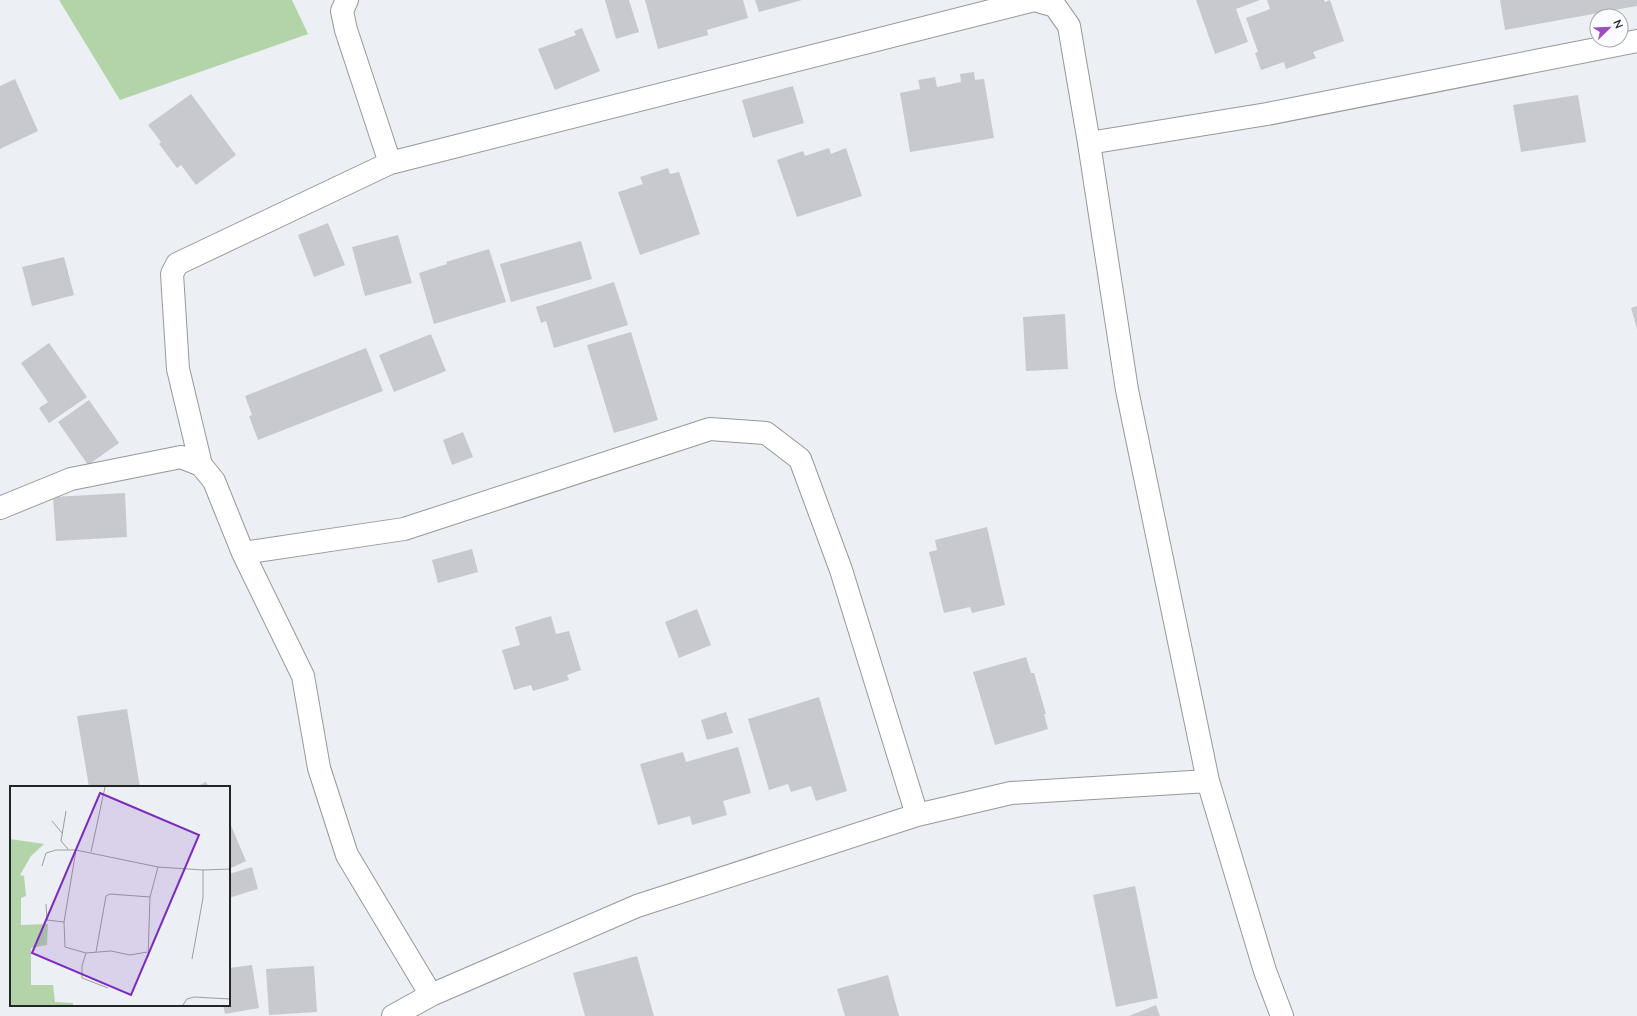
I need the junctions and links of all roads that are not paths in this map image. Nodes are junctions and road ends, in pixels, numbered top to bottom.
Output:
1 (347, 0) edge
2 (1054, 3) edge
3 (1637, 41) edge
4 (1089, 143) junction
5 (390, 163) junction
6 (201, 465) junction
7 (0, 508) edge
8 (243, 553) junction
9 (1208, 781) junction
10 (917, 814) junction
11 (431, 995) junction
12 (393, 1016) edge
13 (1282, 1016) edge

1 - 5 street
2 - 4 street
2 - 5 street
3 - 4 street
4 - 9 street
5 - 6 street
6 - 7 street
6 - 8 street
8 - 10 street
8 - 11 street
9 - 10 street
9 - 13 street
10 - 11 street
11 - 12 street

